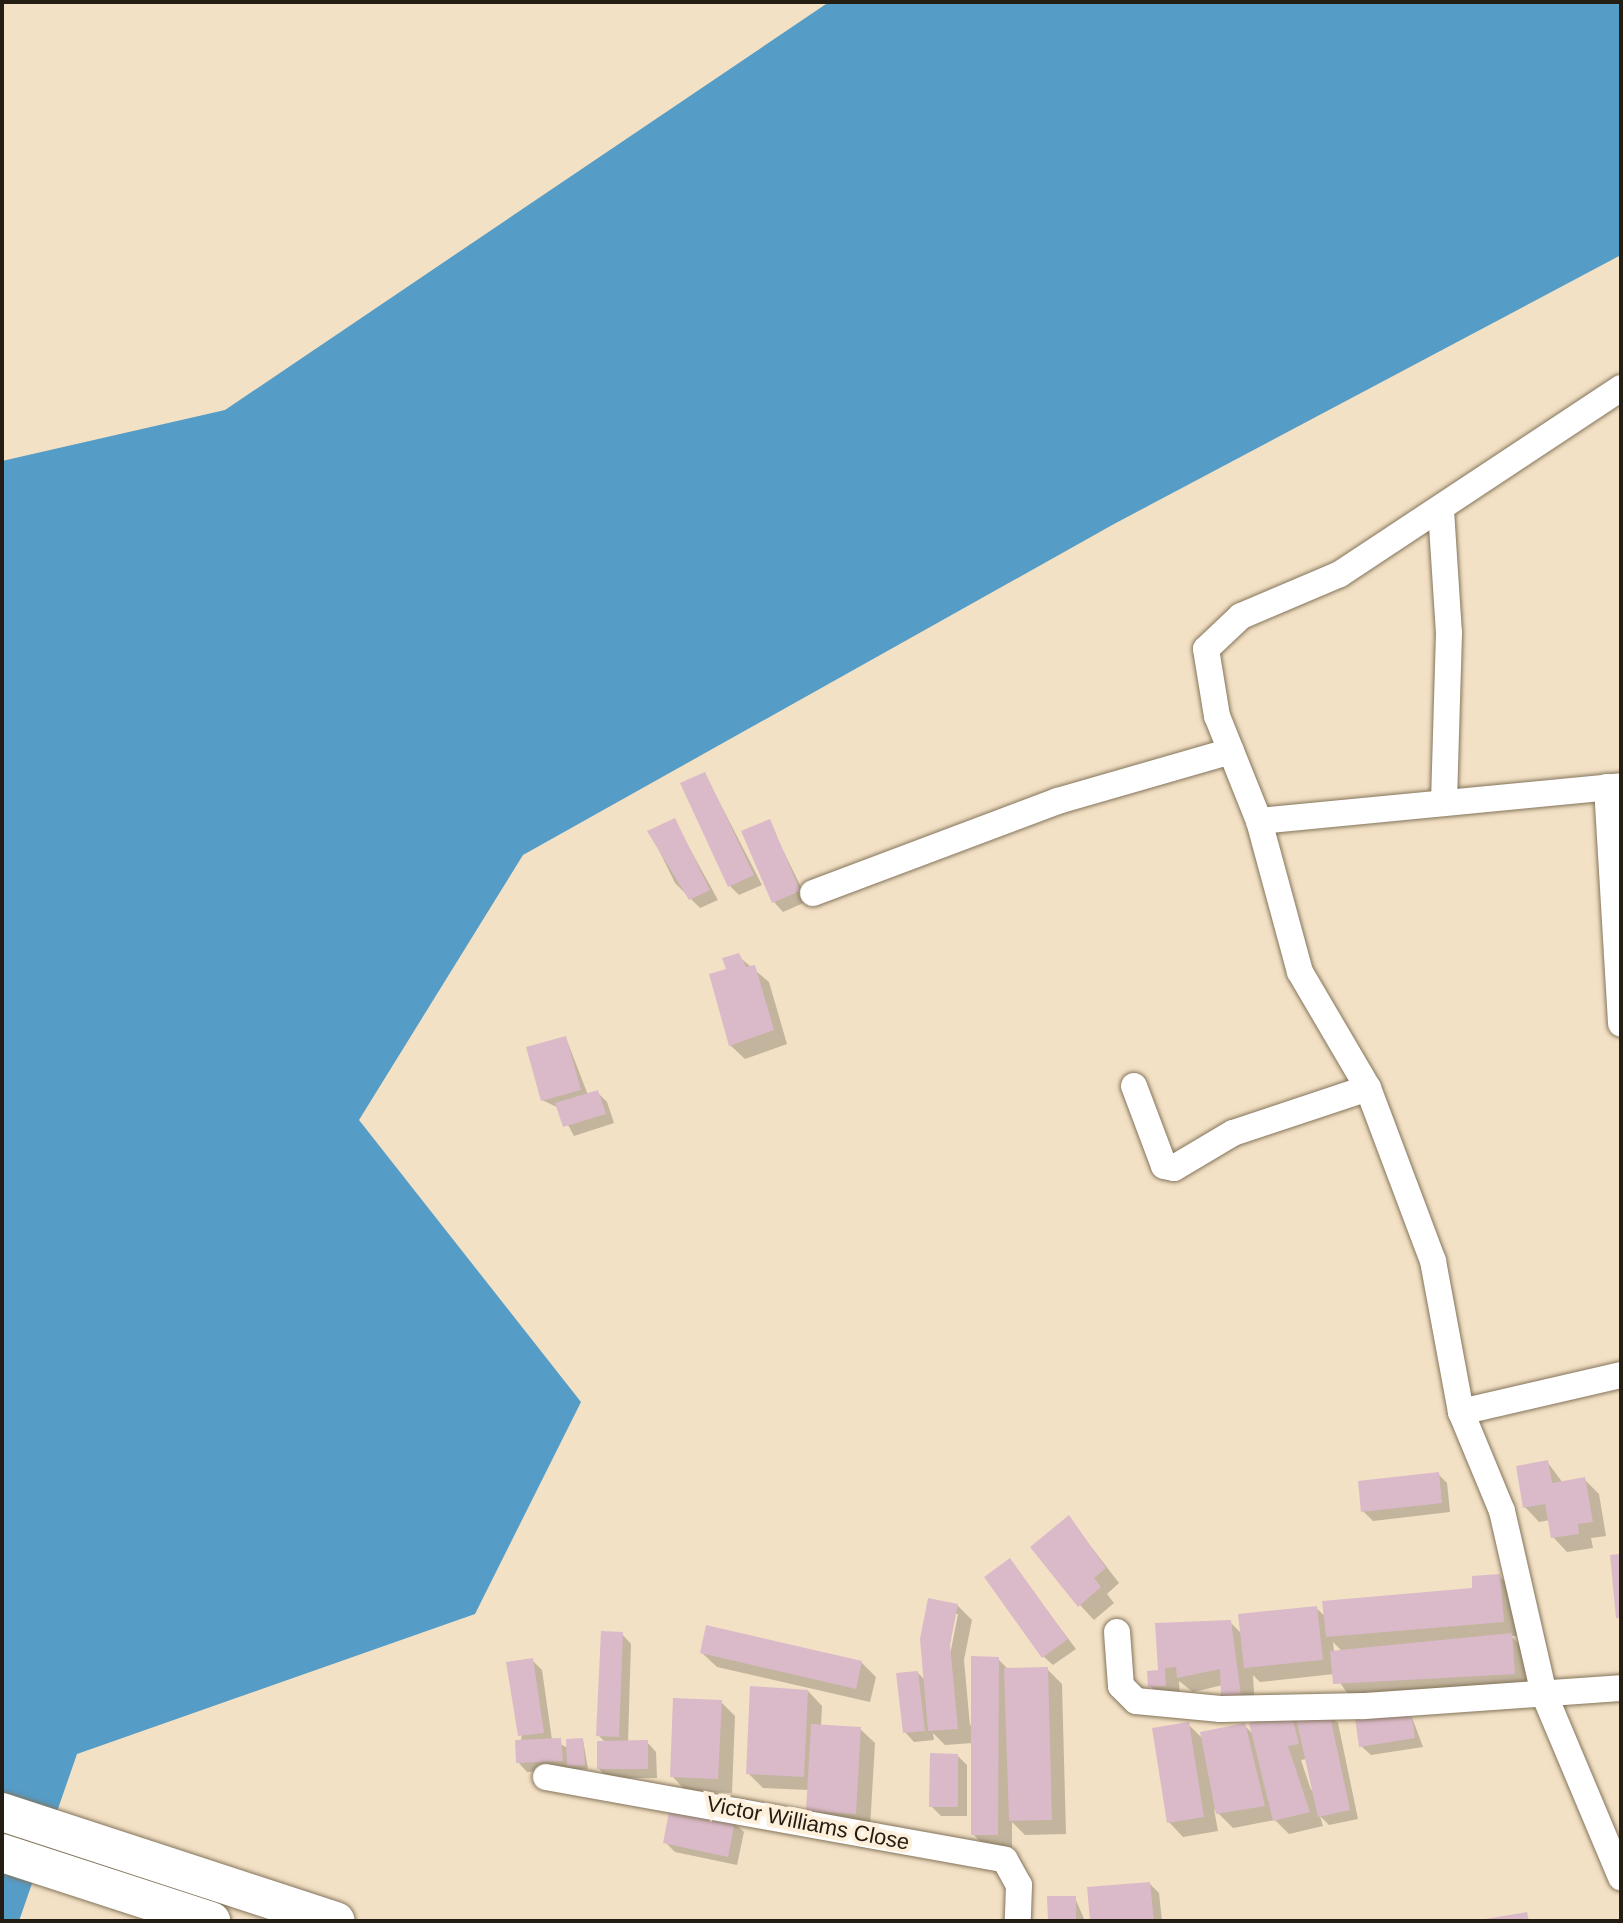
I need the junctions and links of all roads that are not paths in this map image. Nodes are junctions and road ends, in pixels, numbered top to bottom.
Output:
1 (1621, 388) edge
2 (1441, 510) junction
3 (1231, 751) junction
4 (1614, 786) edge
5 (1444, 801) junction
6 (1259, 821) junction
7 (813, 893) dead end
8 (1621, 1024) edge
9 (1134, 1086) dead end
10 (1368, 1088) junction
11 (1621, 1375) edge
12 (1461, 1412) junction
13 (1117, 1632) dead end
14 (1621, 1688) edge
15 (1544, 1694) junction
16 (546, 1777) dead end
17 (2, 1812) edge
18 (2, 1853) edge
19 (1621, 1877) edge
20 (211, 1921) edge
21 (336, 1921) edge
22 (1018, 1921) edge

1 - 2 street
2 - 3 street
2 - 5 street
3 - 6 street
3 - 7 street
4 - 5 street
4 - 8 street
5 - 6 street
6 - 10 street
9 - 10 street
10 - 12 street
11 - 12 street
12 - 15 street
13 - 15 street
14 - 15 street
15 - 19 street
16 - 22 street, Victor Williams Close
17 - 21 main road
18 - 20 main road

